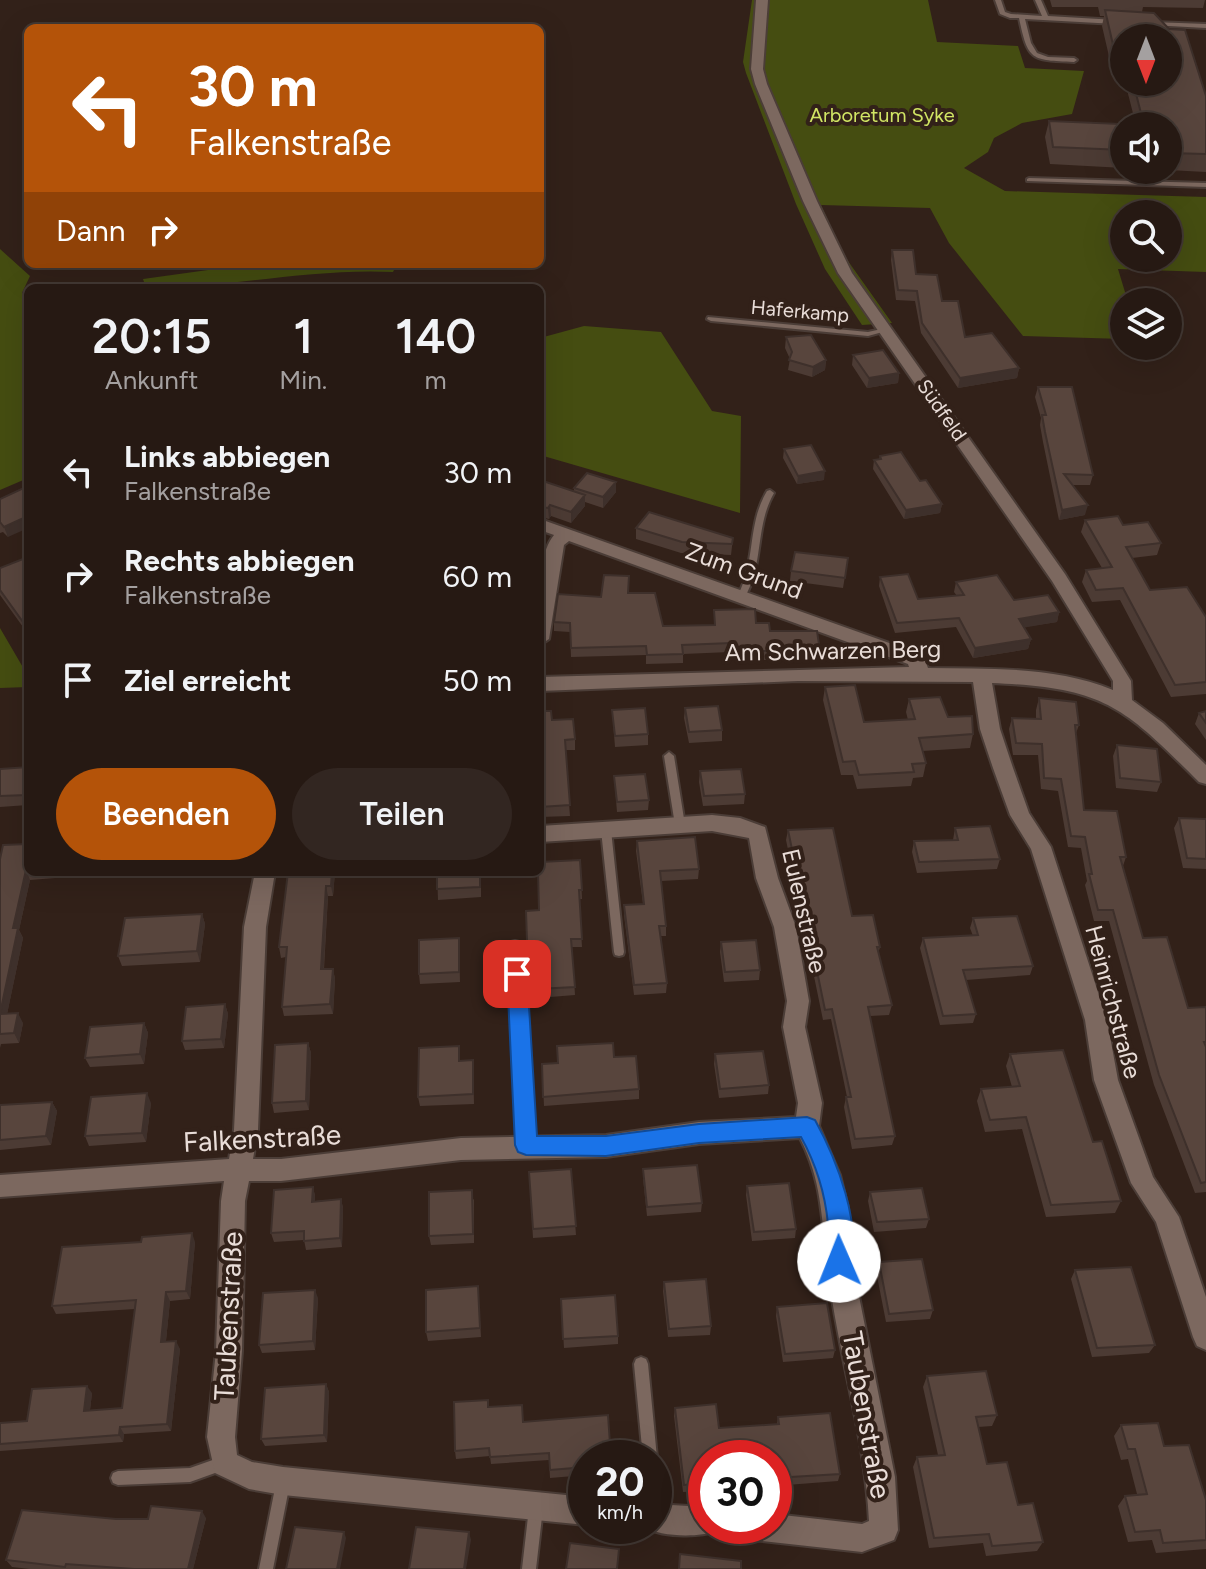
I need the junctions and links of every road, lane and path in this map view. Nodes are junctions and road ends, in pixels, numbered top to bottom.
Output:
1 (762, 0) edge
2 (998, 0) edge
3 (1038, 0) edge
4 (1022, 18) junction
5 (1046, 19) junction
6 (1118, 22) edge
7 (1182, 25) edge
8 (1206, 26) edge
9 (1074, 60) dead end
10 (1029, 180) dead end
11 (1206, 185) edge
12 (711, 319) dead end
13 (886, 330) junction
14 (770, 493) dead end
15 (544, 525) edge
16 (566, 533) junction
17 (544, 594) edge
18 (742, 595) junction
19 (920, 674) junction
20 (981, 676) junction
21 (544, 684) edge
22 (1123, 702) junction
23 (669, 756) dead end
24 (1206, 777) edge
25 (680, 825) junction
26 (606, 830) junction
27 (544, 834) edge
28 (264, 876) edge
29 (515, 945) dead end
30 (619, 952) dead end
31 (807, 1127) junction
32 (526, 1145) junction
33 (239, 1170) junction
34 (0, 1186) edge
35 (1206, 1337) edge
36 (641, 1364) dead end
37 (648, 1440) edge
38 (225, 1463) junction
39 (118, 1478) dead end
40 (283, 1481) junction
41 (536, 1506) junction
42 (568, 1509) edge
43 (792, 1530) edge
44 (266, 1569) edge
45 (529, 1569) edge

1 - 13 street, Südfeld
2 - 4 lane
3 - 5 lane
4 - 5 lane
4 - 9 lane
5 - 6 lane
7 - 8 lane
10 - 11 lane
12 - 13 lane, Haferkamp
13 - 22 street, Südfeld
14 - 18 lane
15 - 16 street, Zum Grund
16 - 17 street
16 - 18 street, Zum Grund
18 - 19 street, Zum Grund
19 - 20 street, Am Schwarzen Berg
19 - 21 street, Am Schwarzen Berg
20 - 22 street, Am Schwarzen Berg
20 - 35 street, Heinrichstraße
22 - 24 street
23 - 25 lane
25 - 26 street, Eulenstraße
25 - 31 street, Eulenstraße
26 - 27 street, Eulenstraße
26 - 30 lane
28 - 33 street
29 - 32 lane
31 - 32 street, Falkenstraße
31 - 43 street, Taubenstraße
32 - 33 street, Falkenstraße
33 - 34 street, Falkenstraße
33 - 38 street, Taubenstraße
36 - 37 lane
38 - 39 lane
38 - 40 street
40 - 41 street
40 - 44 lane
41 - 42 street
41 - 45 lane

